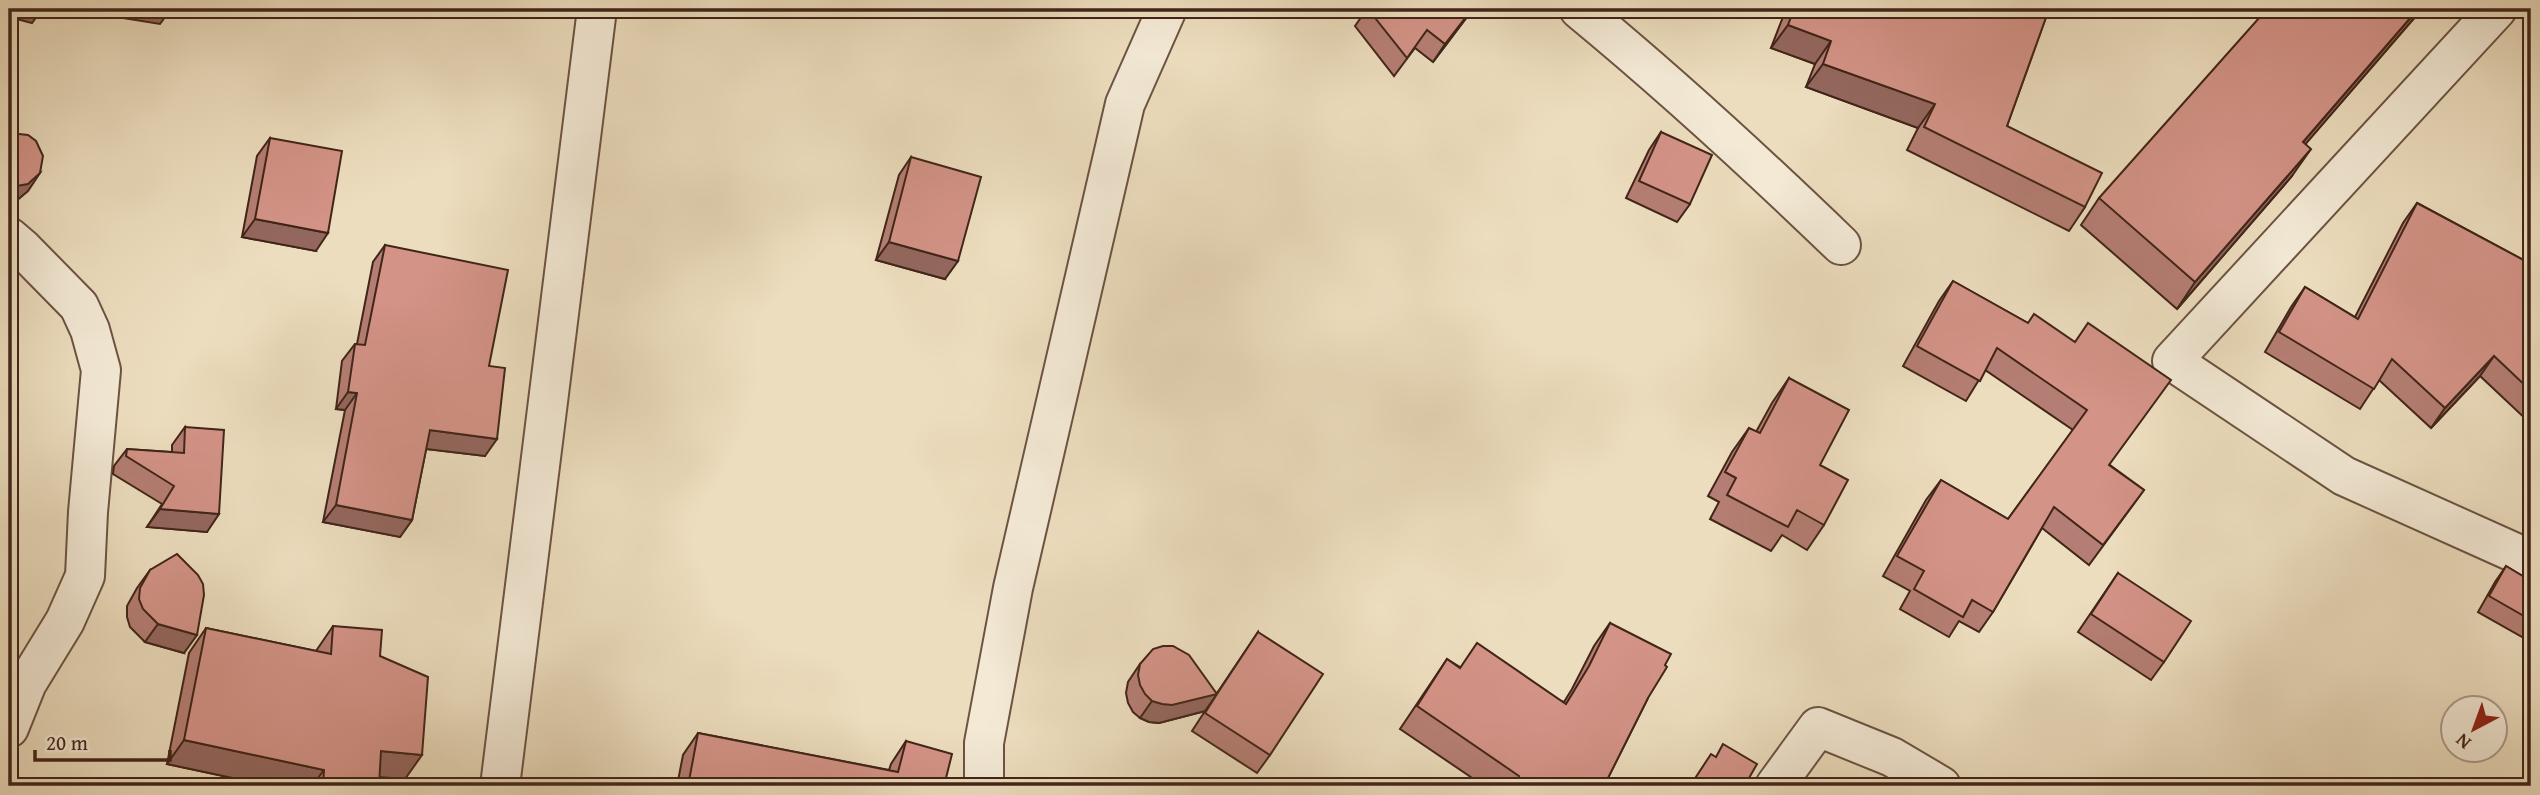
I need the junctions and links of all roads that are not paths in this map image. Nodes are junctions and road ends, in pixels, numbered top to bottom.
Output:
1 (597, 9) edge
2 (1167, 9) edge
3 (1579, 9) edge
4 (2497, 9) edge
5 (9, 237) edge
6 (1841, 245) dead end
7 (2531, 560) edge
8 (9, 728) edge
9 (500, 786) edge
10 (984, 786) edge
11 (1775, 786) edge
12 (1941, 786) edge

1 - 9 street
2 - 10 street
3 - 6 street
4 - 7 street
5 - 8 street
11 - 12 street

